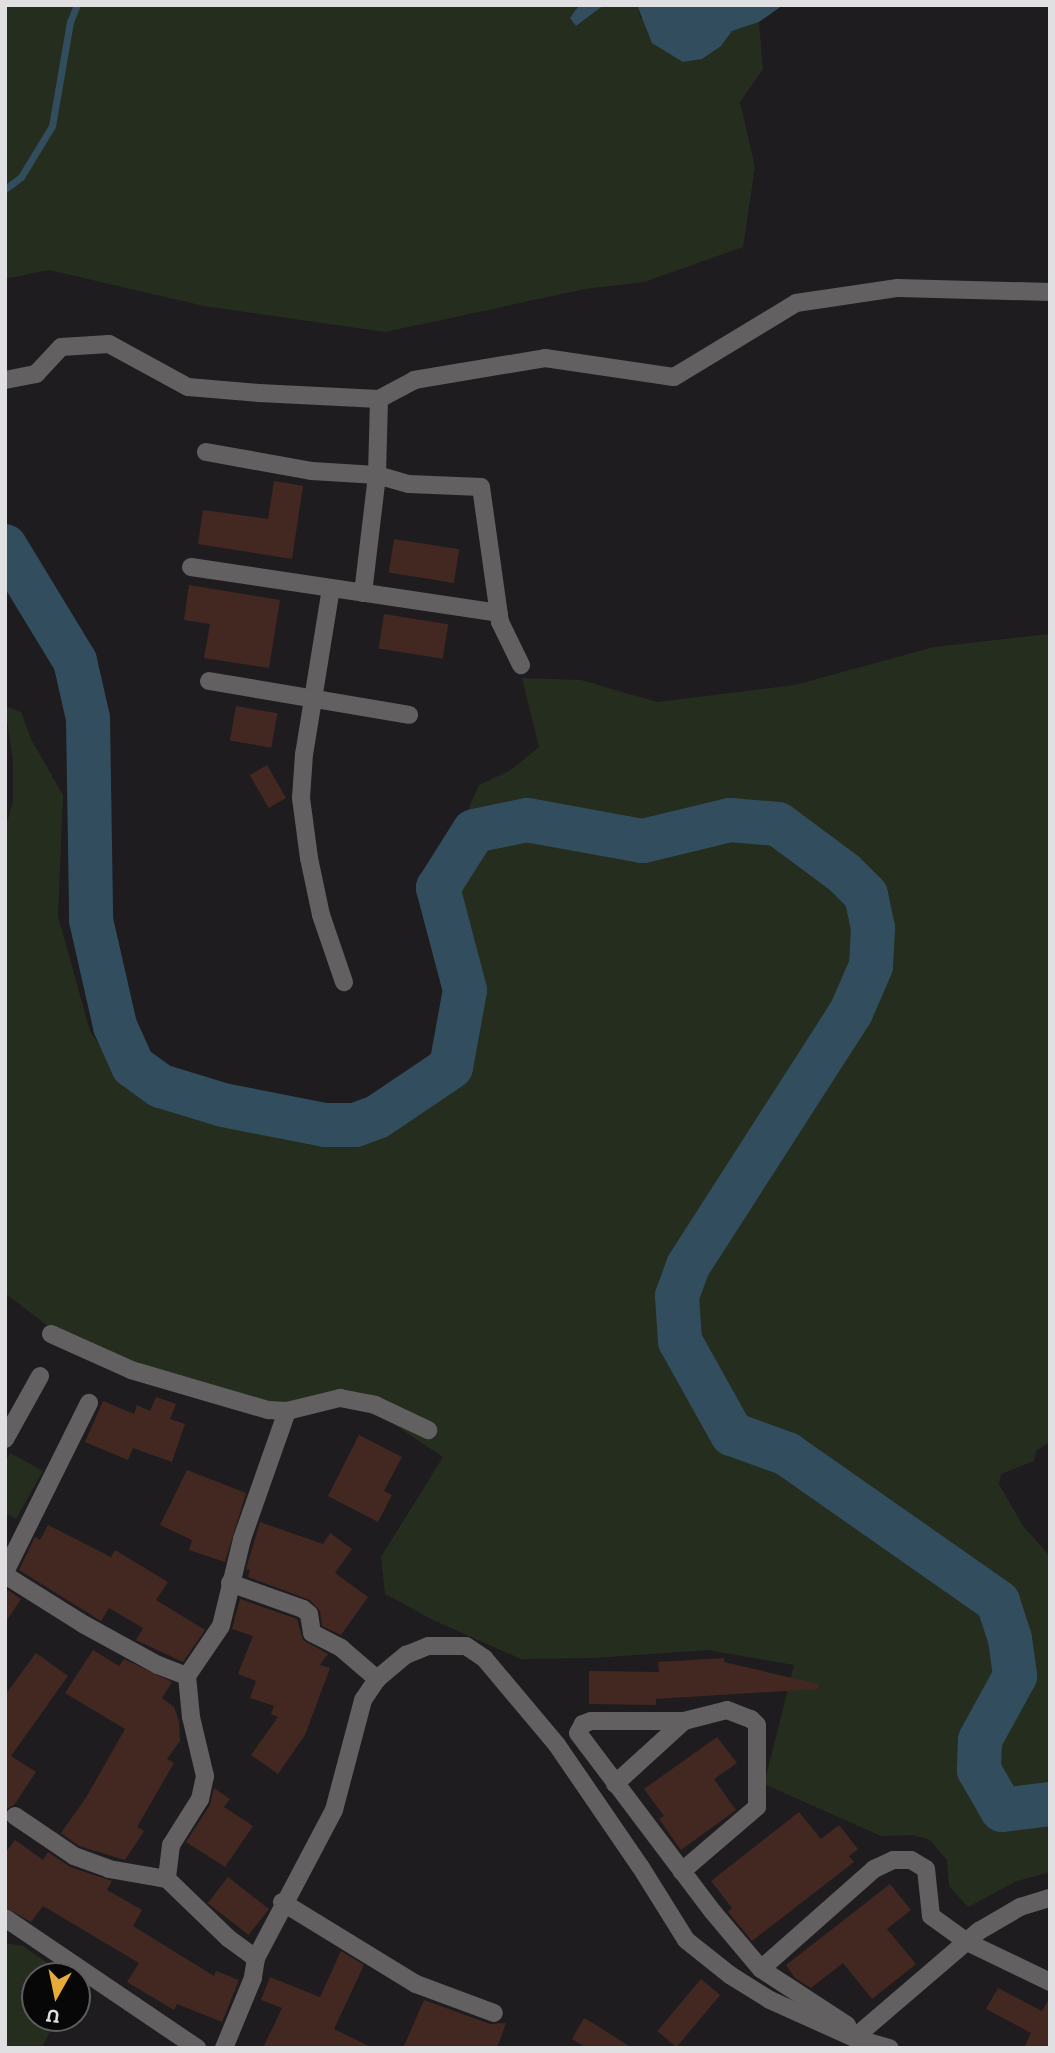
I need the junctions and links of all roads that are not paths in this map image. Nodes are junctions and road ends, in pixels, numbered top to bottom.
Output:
1 (1050, 292) edge
2 (5, 380) edge
3 (379, 399) junction
4 (206, 452) dead end
5 (377, 475) junction
6 (191, 567) dead end
7 (331, 587) junction
8 (363, 593) junction
9 (499, 613) junction
10 (521, 665) dead end
11 (209, 681) dead end
12 (313, 699) junction
13 (409, 715) dead end
14 (344, 982) dead end
15 (51, 1334) dead end
16 (40, 1376) dead end
17 (89, 1403) dead end
18 (287, 1411) junction
19 (428, 1430) dead end
20 (5, 1439) edge
21 (5, 1573) edge
22 (230, 1583) junction
23 (187, 1676) junction
24 (377, 1679) junction
25 (684, 1721) junction
26 (615, 1784) junction
27 (15, 1816) dead end
28 (682, 1871) junction
29 (167, 1879) junction
30 (1050, 1898) edge
31 (282, 1902) junction
32 (5, 1918) edge
33 (967, 1942) junction
34 (256, 1958) junction
35 (761, 1969) junction
36 (1050, 1982) edge
37 (494, 2013) dead end
38 (856, 2036) junction
39 (197, 2048) edge
40 (224, 2048) edge
41 (890, 2048) edge

1 - 3 street
2 - 3 street
3 - 5 street
4 - 5 street
5 - 8 street
5 - 9 street
6 - 7 street
7 - 8 street
7 - 12 street
8 - 9 street
9 - 10 street
11 - 12 street
12 - 13 street
12 - 14 street
15 - 18 street
16 - 20 street
17 - 21 street
18 - 19 street
18 - 22 street
21 - 23 street
22 - 23 street
22 - 24 street
23 - 29 street
24 - 31 street
24 - 38 street
25 - 26 street
25 - 26 street
25 - 28 street
26 - 28 street
27 - 29 street
28 - 35 street
29 - 34 street
30 - 33 street
31 - 34 street
31 - 37 street
32 - 39 street
33 - 35 street
33 - 36 street
33 - 38 street
34 - 40 street
35 - 38 street
38 - 41 street

